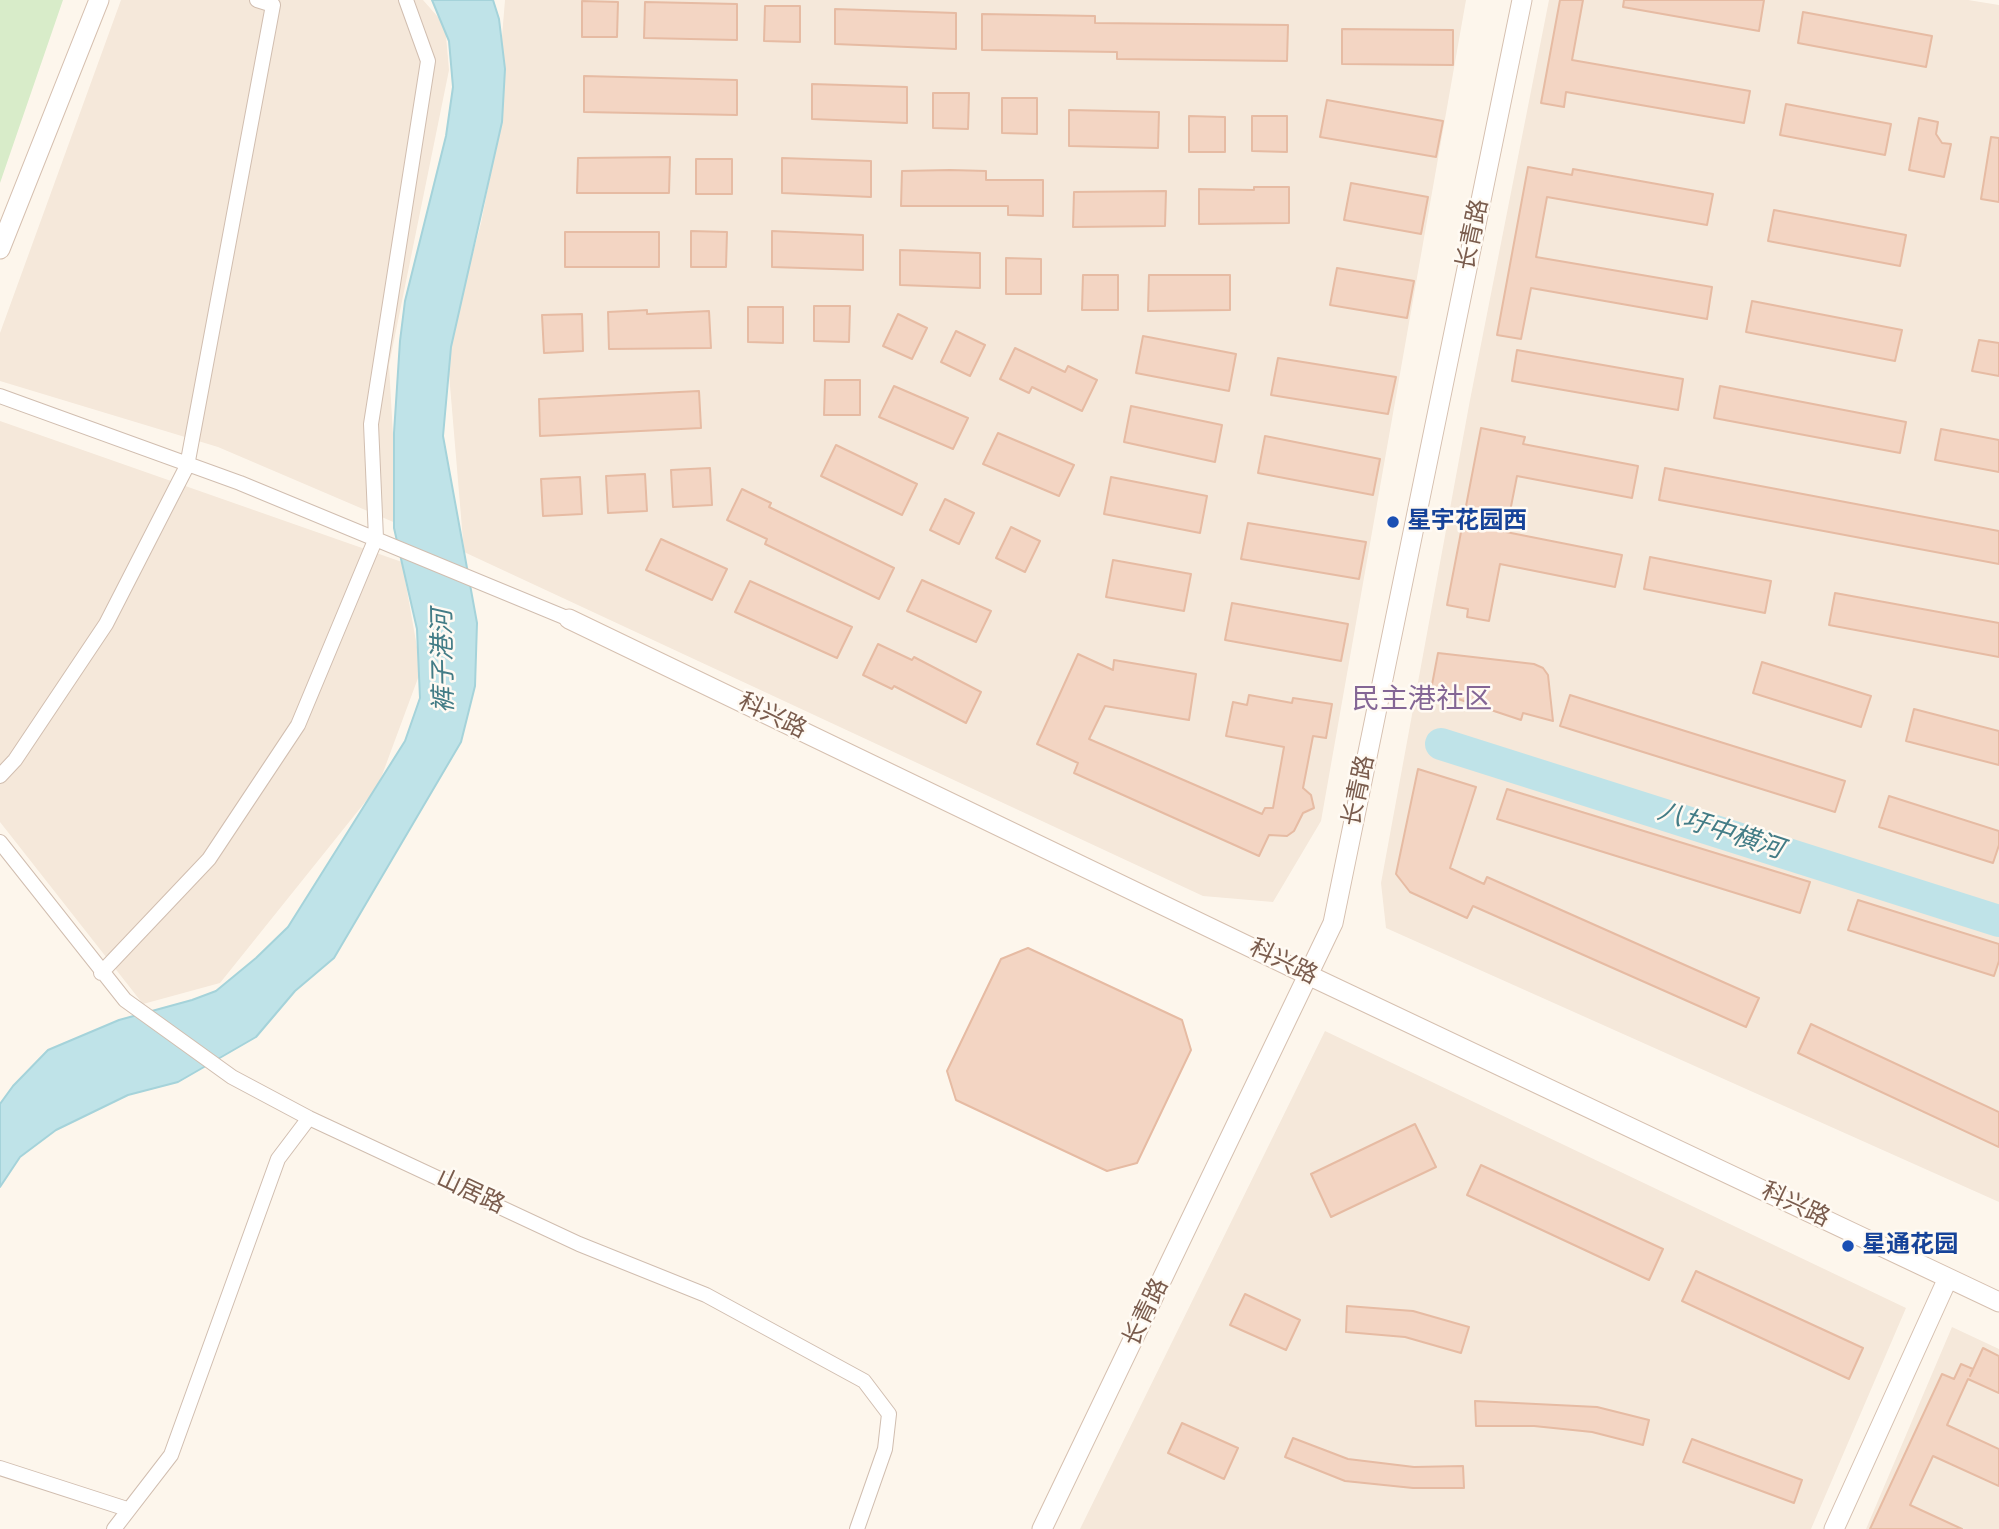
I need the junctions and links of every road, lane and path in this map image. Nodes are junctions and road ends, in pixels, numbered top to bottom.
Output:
1 (99, 0) edge
2 (257, 0) edge
3 (406, 0) edge
4 (1522, 0) edge
5 (0, 249) edge
6 (0, 396) edge
7 (187, 466) junction
8 (376, 538) junction
9 (569, 619) joint
10 (0, 776) edge
11 (0, 842) edge
12 (101, 973) junction
13 (1308, 975) junction
14 (309, 1118) junction
15 (1948, 1278) junction
16 (1999, 1302) edge
17 (0, 1468) edge
18 (127, 1509) junction
19 (114, 1529) edge
20 (857, 1529) edge
21 (1042, 1529) edge
22 (1834, 1529) edge

1 - 5 street
2 - 7 street
3 - 8 street
4 - 13 street, 长青路
6 - 7 street
7 - 8 street
7 - 10 street
8 - 9 street
8 - 12 street
9 - 13 street, 科兴路
11 - 12 street, 山居路
12 - 14 street, 山居路
13 - 15 street, 科兴路
13 - 21 street, 长青路
14 - 18 street
14 - 20 street, 山居路
15 - 16 street, 科兴路
15 - 22 street
17 - 18 street
18 - 19 street

